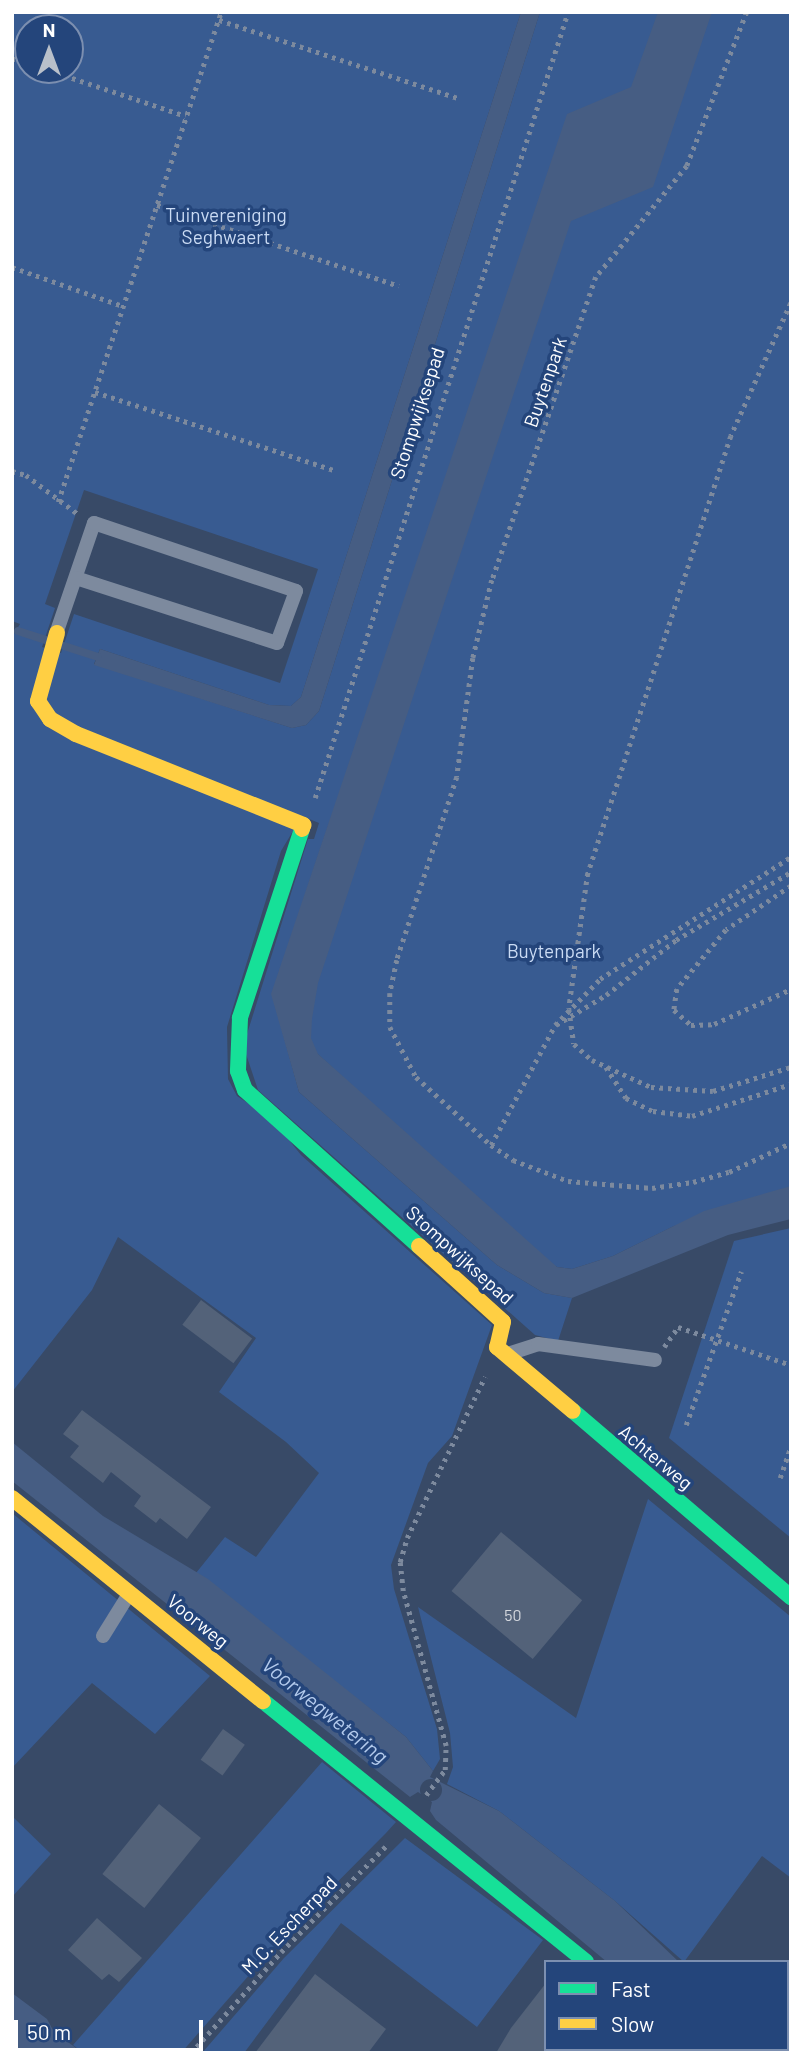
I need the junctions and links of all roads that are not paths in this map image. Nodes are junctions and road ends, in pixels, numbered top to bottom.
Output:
1 (76, 578) junction
2 (57, 633) joint
3 (502, 1351) junction
4 (655, 1360) road end
5 (12, 1498) edge
6 (130, 1593) junction
7 (791, 1597) edge
8 (103, 1636) dead end
9 (584, 1960) edge

1 - 1 lane
1 - 2 lane
2 - 3 street, Stompwijksepad
3 - 4 lane
3 - 7 street, Achterweg
5 - 6 street, Voorweg
6 - 8 lane
6 - 9 street, Voorweg

